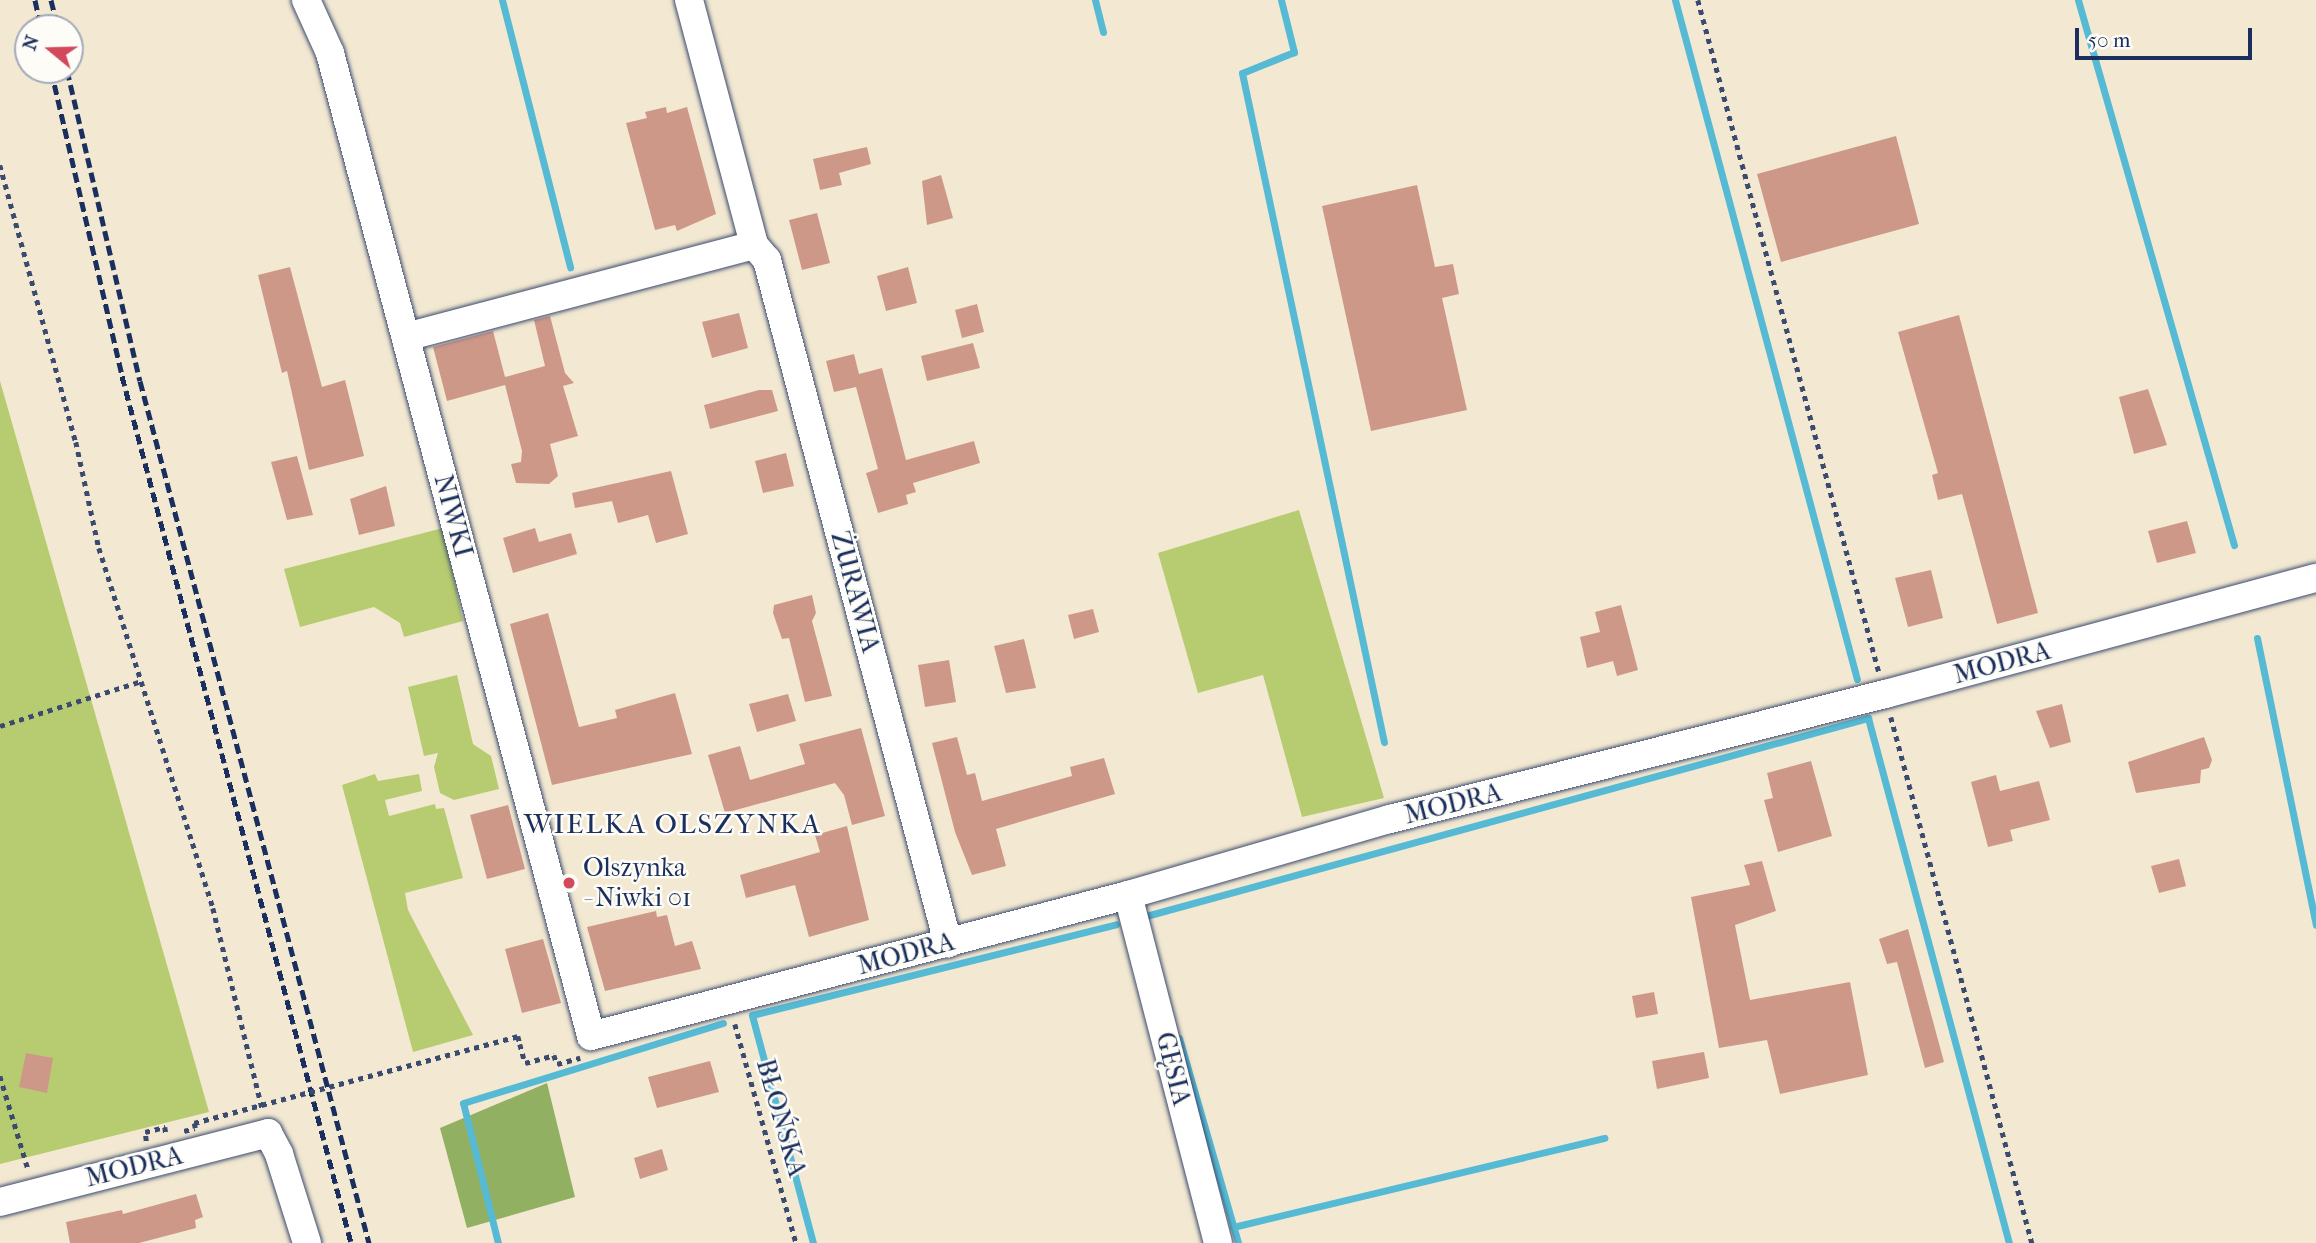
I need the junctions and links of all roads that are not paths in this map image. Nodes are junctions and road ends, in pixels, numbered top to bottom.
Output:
1 (306, 0) edge
2 (689, 0) edge
3 (754, 245) junction
4 (406, 337) junction
5 (2316, 578) edge
6 (1128, 895) junction
7 (948, 943) junction
8 (586, 1047) joint
9 (0, 1202) edge
10 (307, 1243) edge
11 (1218, 1243) edge

1 - 4 street, NIWKI
2 - 3 street, ŻURAWIA
3 - 4 street
3 - 7 street, ŻURAWIA
4 - 8 street, NIWKI
5 - 6 street, MODRA
6 - 7 street, MODRA
6 - 11 street, GĘSIA
7 - 8 street, MODRA
9 - 10 street, MODRA

